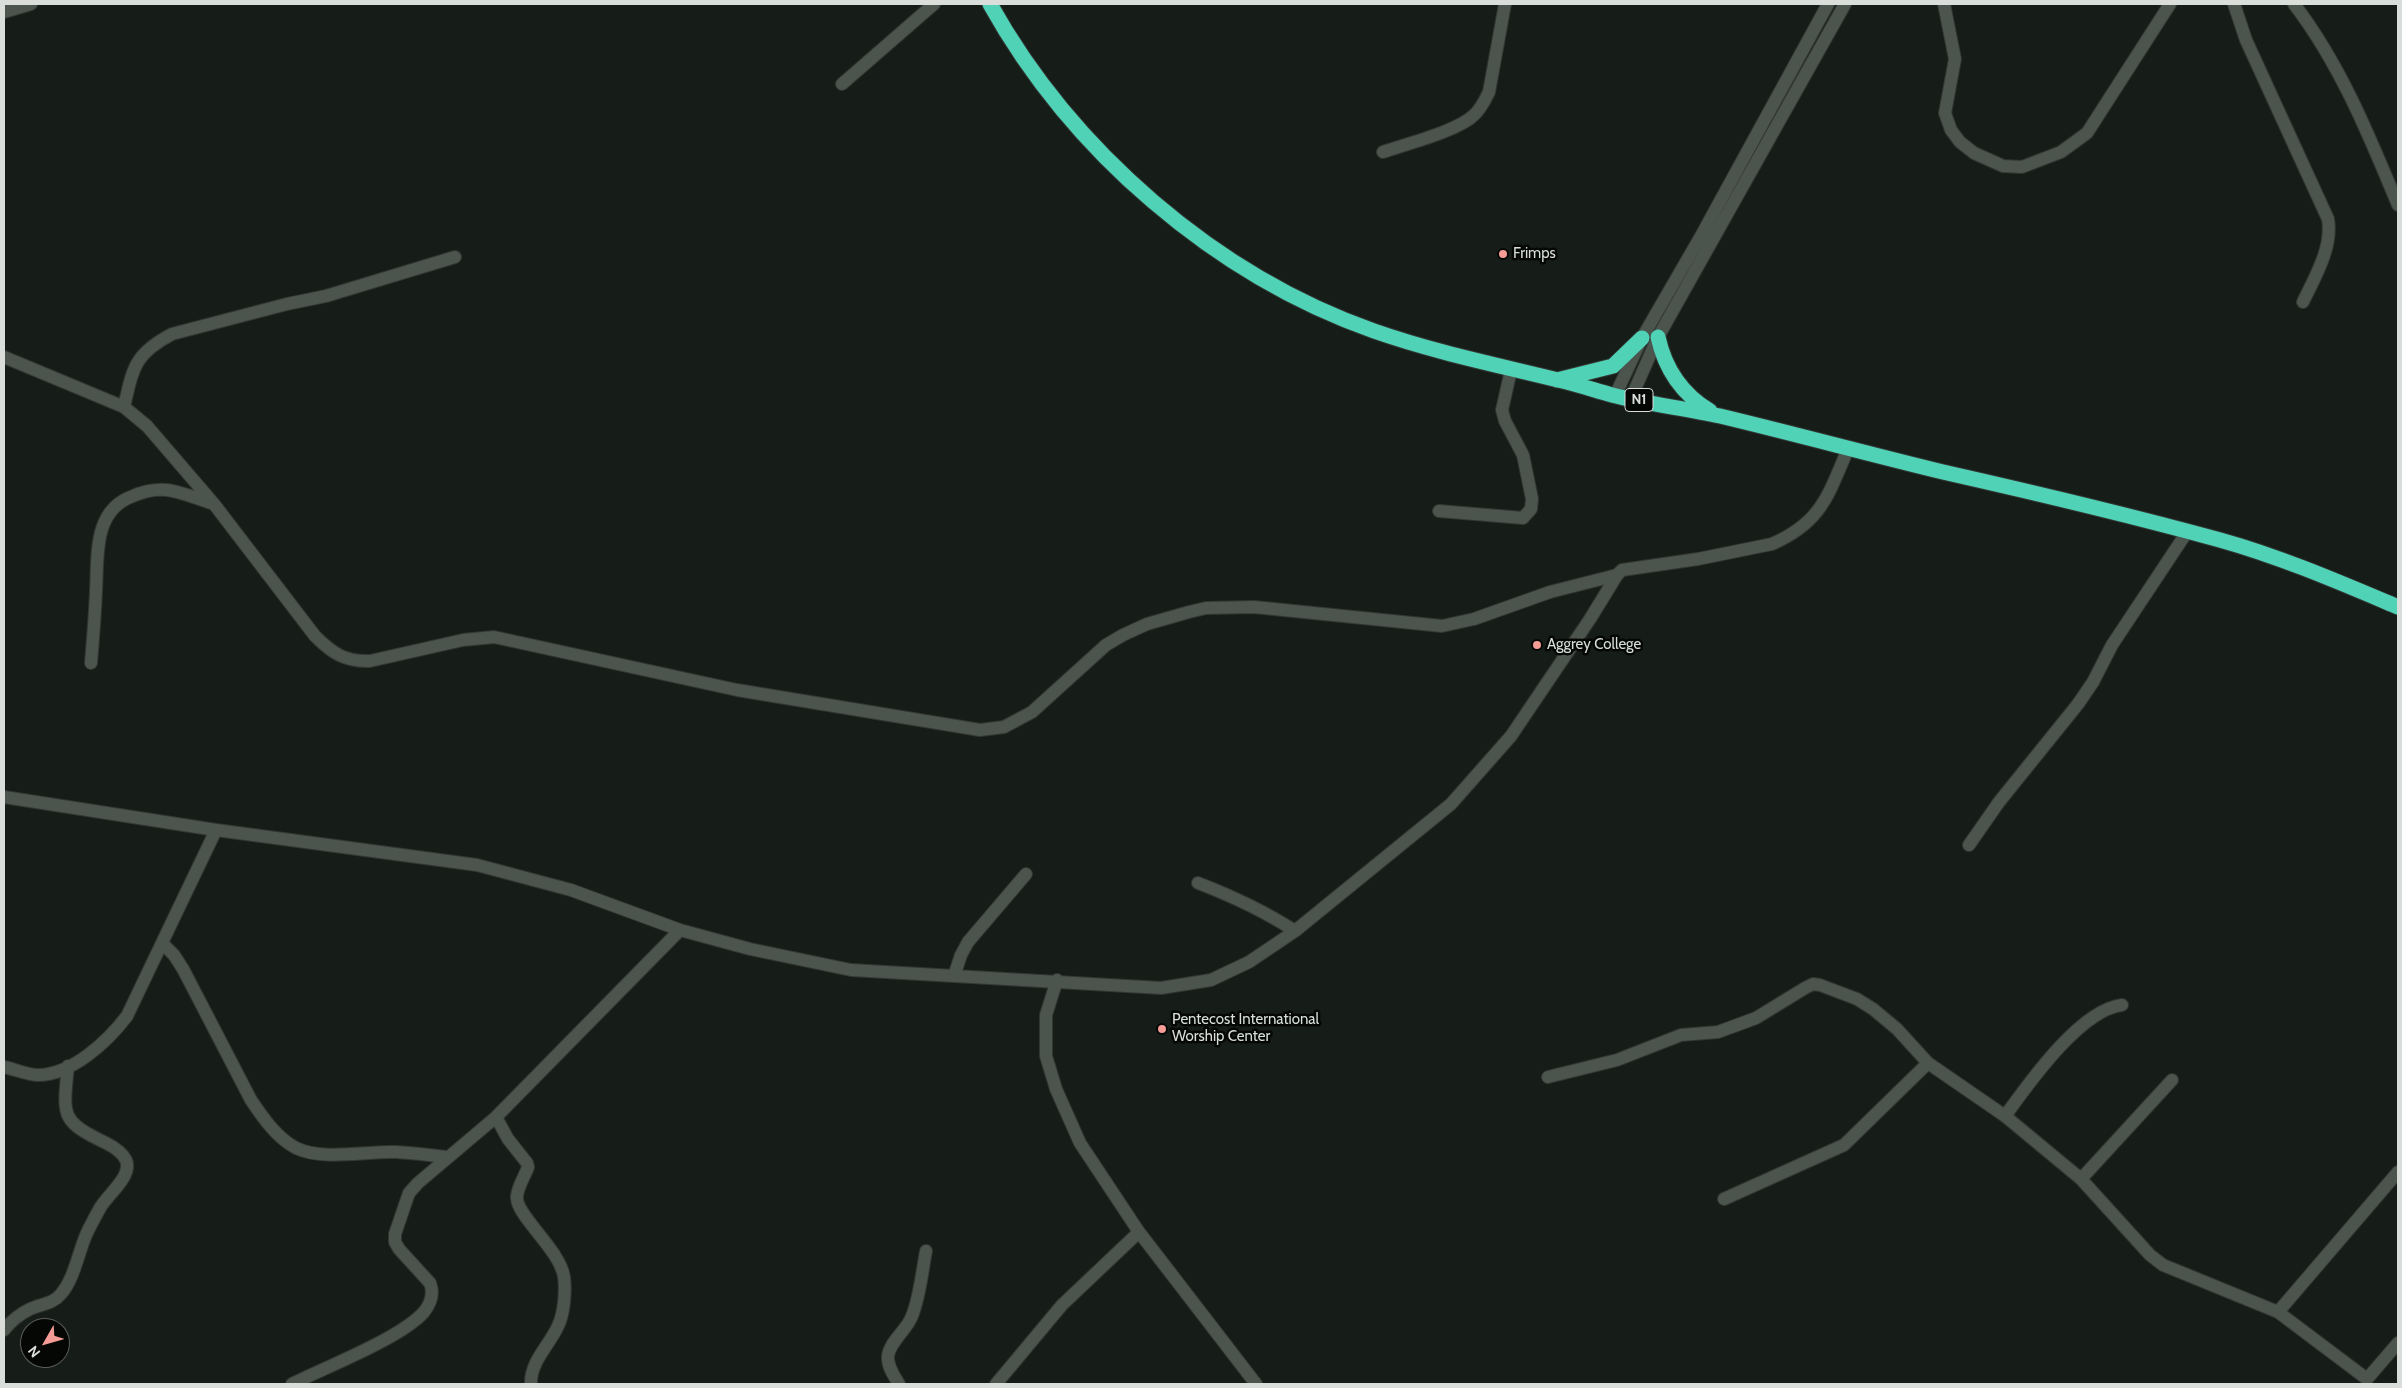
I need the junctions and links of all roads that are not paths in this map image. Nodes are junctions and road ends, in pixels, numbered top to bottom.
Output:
1 (31, 4) edge
2 (934, 4) edge
3 (990, 4) edge
4 (1505, 4) edge
5 (1828, 4) edge
6 (1845, 4) edge
7 (1944, 4) edge
8 (2170, 4) edge
9 (2234, 4) edge
10 (2294, 4) edge
11 (4, 12) edge
12 (842, 84) dead end
13 (1383, 152) dead end
14 (2398, 205) edge
15 (455, 258) dead end
16 (2303, 302) dead end
17 (1658, 337) junction
18 (1642, 338) junction
19 (4, 357) edge
20 (1511, 370) junction
21 (1557, 380) junction
22 (1615, 396) junction
23 (1631, 398) junction
24 (124, 407) junction
25 (1720, 416) junction
26 (1848, 449) junction
27 (214, 504) junction
28 (1439, 511) dead end
29 (2187, 532) junction
30 (1617, 574) junction
31 (2398, 607) edge
32 (91, 663) dead end
33 (4, 797) edge
34 (216, 830) junction
35 (1970, 845) dead end
36 (1026, 874) dead end
37 (1198, 883) dead end
38 (680, 930) junction
39 (1294, 931) junction
40 (162, 943) junction
41 (954, 976) junction
42 (1057, 980) junction
43 (2122, 1005) dead end
44 (1928, 1063) junction
45 (68, 1066) junction
46 (4, 1067) edge
47 (1548, 1077) dead end
48 (2172, 1080) dead end
49 (2005, 1116) junction
50 (496, 1117) junction
51 (446, 1157) junction
52 (2398, 1172) edge
53 (2081, 1179) junction
54 (1724, 1200) dead end
55 (1139, 1232) junction
56 (926, 1251) dead end
57 (2278, 1312) junction
58 (4, 1330) edge
59 (2398, 1343) edge
60 (2368, 1382) edge
61 (292, 1384) edge
62 (531, 1384) edge
63 (899, 1384) edge
64 (996, 1384) edge
65 (1256, 1384) edge

1 - 11 street
2 - 12 street
3 - 20 highway, N1
4 - 13 street
5 - 18 street
6 - 17 street
7 - 8 street
9 - 16 street
10 - 14 street
15 - 24 street
17 - 23 street
17 - 25 highway
18 - 21 highway
18 - 22 street
19 - 24 street
20 - 21 highway, N1
20 - 28 street
21 - 22 highway, N1
22 - 23 highway, N1
23 - 25 highway, N1
24 - 27 street
25 - 26 highway, N1
26 - 29 highway, N1
26 - 30 street
27 - 30 street
27 - 32 street
29 - 31 highway, N1
29 - 35 street
30 - 39 street
33 - 34 street
34 - 38 street
34 - 40 street
36 - 41 street
37 - 39 street
38 - 41 street
38 - 50 street
39 - 42 street
40 - 45 street
40 - 51 street
41 - 42 street
42 - 55 street
43 - 49 street
44 - 47 street
44 - 49 street
44 - 54 street
45 - 46 street
45 - 58 street
48 - 53 street
49 - 53 street
50 - 51 street
50 - 62 street
51 - 61 street
52 - 57 street
53 - 57 street
55 - 64 street
55 - 65 street
56 - 63 street
57 - 60 street
59 - 60 street

